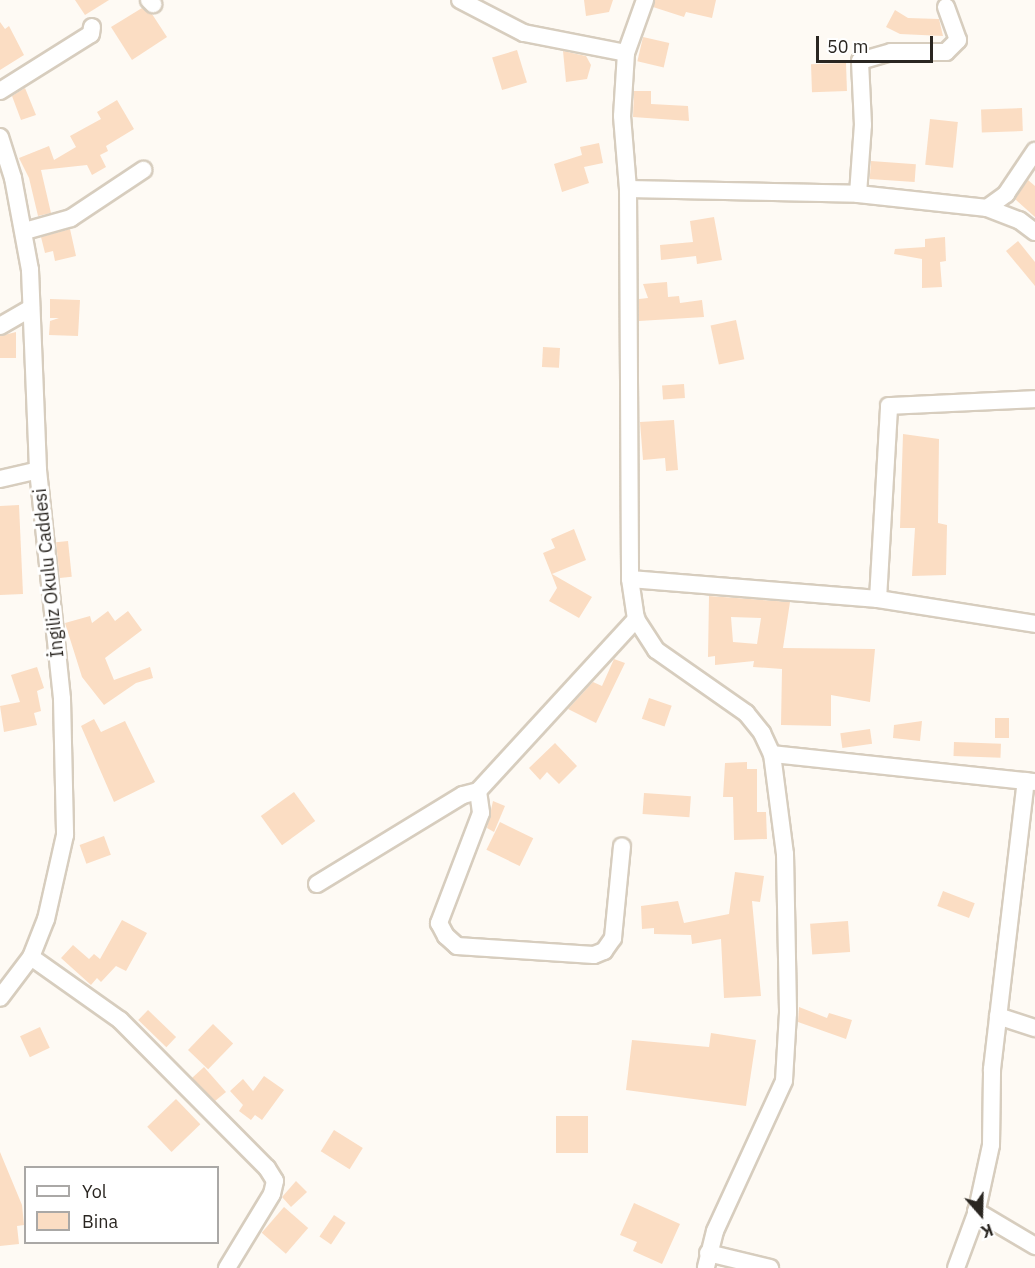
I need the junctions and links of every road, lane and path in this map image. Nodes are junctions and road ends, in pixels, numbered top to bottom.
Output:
1 (460, 0) edge
2 (645, 0) edge
3 (946, 7) dead end
4 (92, 27) dead end
5 (626, 53) junction
6 (0, 91) edge
7 (0, 137) edge
8 (1035, 151) edge
9 (143, 170) dead end
10 (627, 189) junction
11 (858, 194) junction
12 (987, 208) junction
13 (25, 231) junction
14 (1035, 232) edge
15 (31, 308) junction
16 (0, 326) edge
17 (1035, 399) edge
18 (38, 470) junction
19 (0, 479) edge
20 (630, 579) junction
21 (878, 599) junction
22 (636, 619) junction
23 (1035, 624) edge
24 (772, 753) junction
25 (1030, 781) edge
26 (478, 791) junction
27 (622, 846) dead end
28 (317, 884) dead end
29 (31, 957) junction
30 (0, 998) edge
31 (998, 1016) junction
32 (1035, 1028) edge
33 (976, 1211) junction
34 (1035, 1246) edge
35 (707, 1261) edge
36 (227, 1268) edge
37 (770, 1268) edge
38 (956, 1268) edge

1 - 5 street
2 - 5 street
3 - 11 street
4 - 6 street
5 - 10 street
7 - 13 street, İngiliz Okulu Caddesi
8 - 12 street
9 - 13 street
10 - 11 street
10 - 20 street
11 - 12 street
12 - 14 street
13 - 15 street, İngiliz Okulu Caddesi
15 - 16 street
15 - 18 street, İngiliz Okulu Caddesi
17 - 21 street
18 - 19 street
18 - 29 street, İngiliz Okulu Caddesi
20 - 21 street
20 - 22 street
21 - 23 street
22 - 24 street
22 - 26 street
24 - 25 street
24 - 35 street
25 - 31 street
26 - 27 street
26 - 28 street
29 - 30 street, İngiliz Okulu Caddesi
29 - 36 street
31 - 32 street
31 - 33 street
33 - 34 street
33 - 38 street
35 - 37 street

